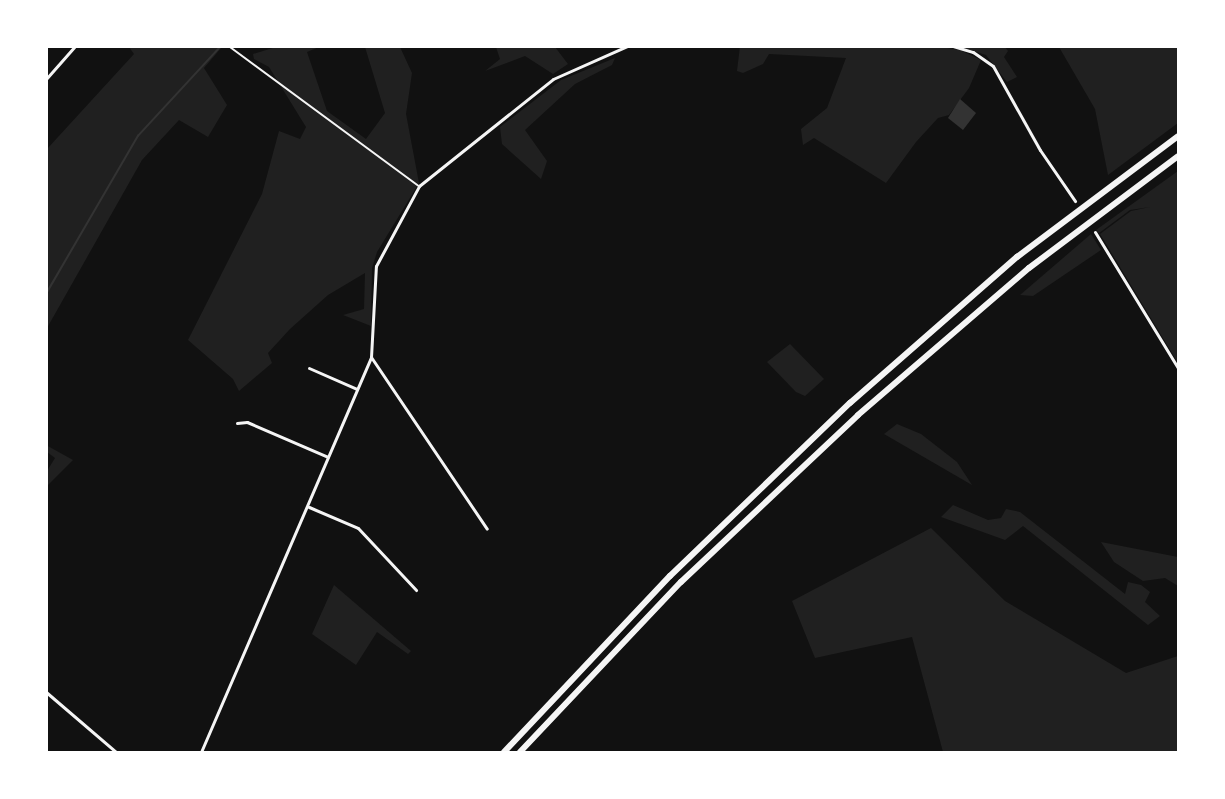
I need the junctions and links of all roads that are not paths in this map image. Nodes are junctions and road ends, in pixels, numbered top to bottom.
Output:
1 (229, 46) edge
2 (627, 46) edge
3 (953, 46) edge
4 (75, 48) edge
5 (46, 79) edge
6 (1179, 136) edge
7 (1179, 156) edge
8 (419, 186) junction
9 (1075, 201) dead end
10 (1095, 232) dead end
11 (371, 357) junction
12 (309, 368) dead end
13 (1179, 368) edge
14 (357, 389) junction
15 (237, 423) dead end
16 (328, 457) junction
17 (309, 507) junction
18 (487, 529) dead end
19 (416, 590) dead end
20 (46, 692) edge
21 (116, 753) edge
22 (201, 753) edge
23 (504, 753) edge
24 (520, 753) edge

1 - 8 lane
2 - 8 street
3 - 9 street
4 - 5 street
6 - 23 highway
7 - 24 highway
8 - 11 street
10 - 13 street
11 - 14 street
11 - 18 street
12 - 14 street
14 - 16 street
15 - 16 street
16 - 17 street
17 - 19 street
17 - 22 street
20 - 21 street

